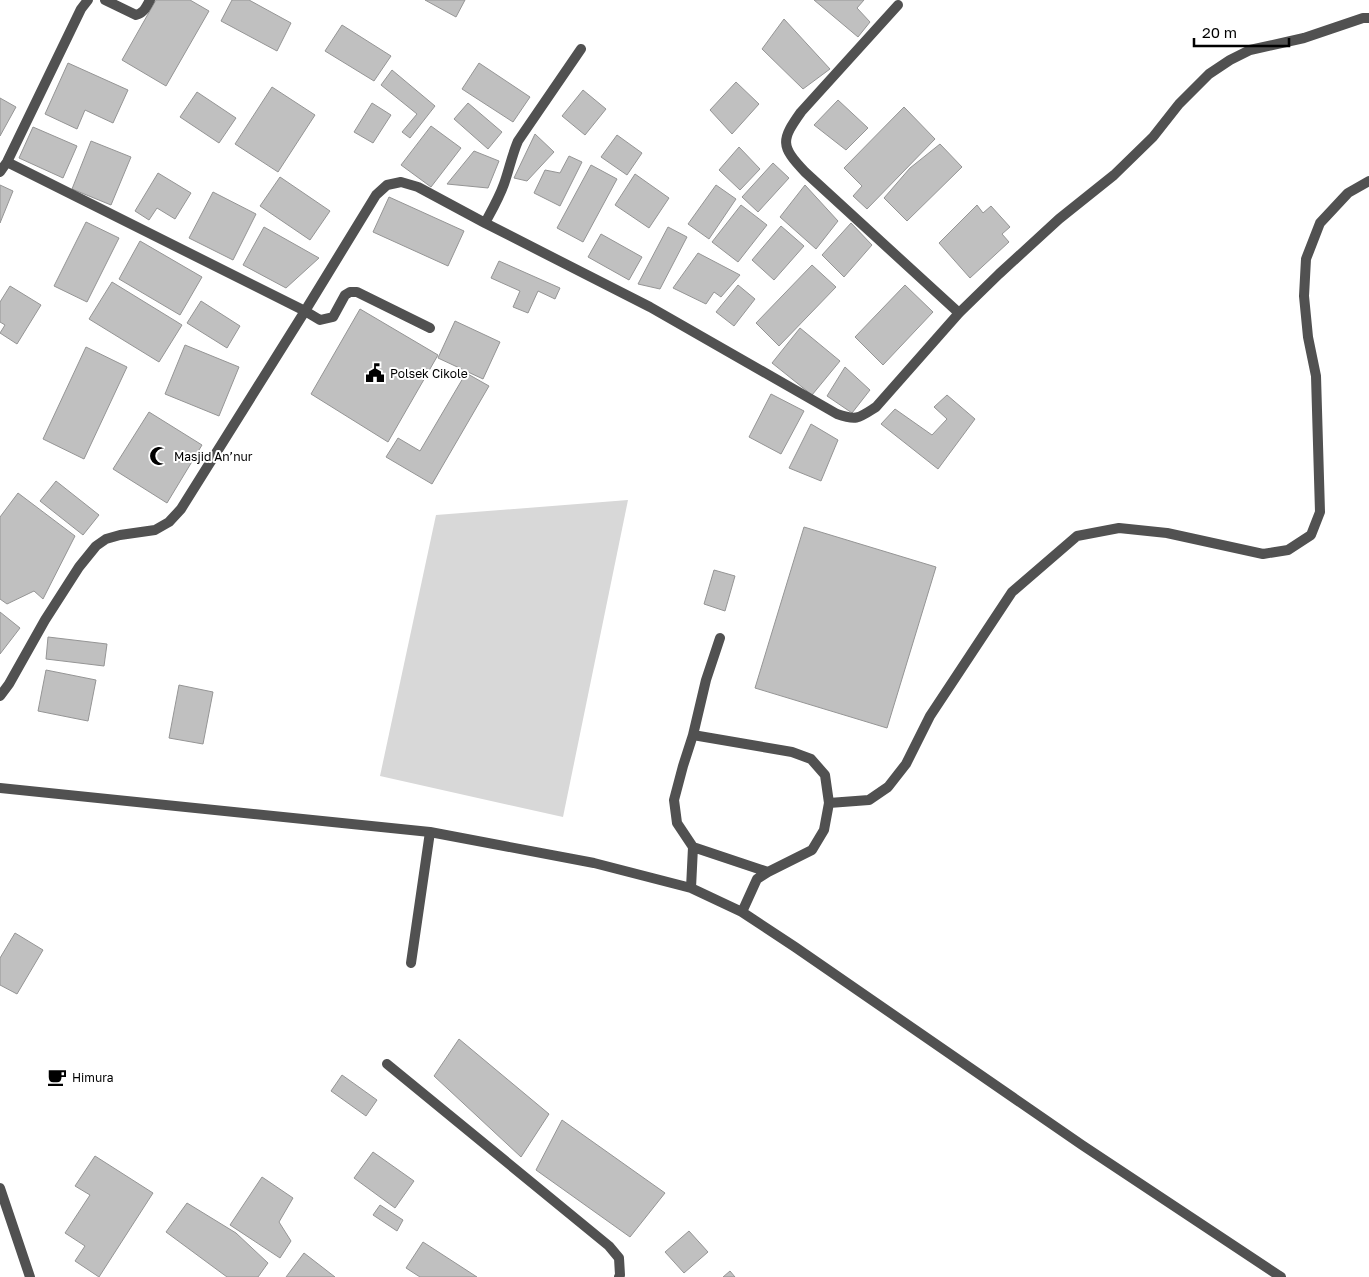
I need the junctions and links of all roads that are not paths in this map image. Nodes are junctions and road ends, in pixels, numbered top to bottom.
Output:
1 (88, 0) edge
2 (105, 0) edge
3 (150, 0) edge
4 (898, 5) dead end
5 (1369, 18) edge
6 (581, 49) dead end
7 (7, 162) junction
8 (0, 172) edge
9 (1369, 181) edge
10 (484, 224) junction
11 (306, 311) junction
12 (960, 313) junction
13 (430, 328) dead end
14 (720, 638) dead end
15 (0, 696) edge
16 (693, 735) junction
17 (0, 788) edge
18 (829, 804) junction
19 (430, 832) junction
20 (693, 847) junction
21 (768, 872) junction
22 (691, 888) junction
23 (742, 912) junction
24 (412, 963) dead end
25 (387, 1064) dead end
26 (0, 1188) edge
27 (30, 1277) edge
28 (619, 1277) edge
29 (1281, 1277) edge

1 - 7 street
2 - 3 street
4 - 12 street
5 - 12 street
6 - 10 street
7 - 8 street
7 - 11 street
9 - 18 street
10 - 11 street
10 - 12 street
11 - 13 street
11 - 15 street
14 - 16 street
16 - 18 street
16 - 20 street
17 - 19 street
18 - 21 street
19 - 22 street
19 - 24 street
20 - 21 street
20 - 22 street
21 - 23 street
22 - 23 street
23 - 29 street
25 - 28 street
26 - 27 street

